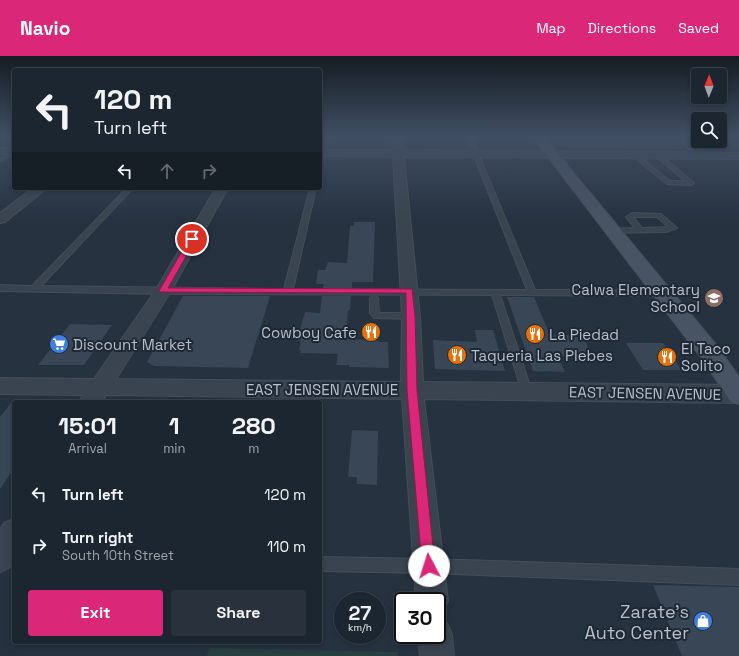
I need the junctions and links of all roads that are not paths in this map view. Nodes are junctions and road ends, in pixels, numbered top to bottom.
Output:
1 (399, 164) edge
2 (479, 164) edge
3 (557, 164) edge
4 (646, 164) edge
5 (668, 164) edge
6 (38, 190) edge
7 (128, 190) edge
8 (221, 190) edge
9 (313, 190) edge
10 (0, 219) edge
11 (641, 230) junction
12 (612, 231) junction
13 (0, 288) edge
14 (34, 289) junction
15 (163, 291) junction
16 (288, 291) junction
17 (409, 291) junction
18 (495, 292) junction
19 (532, 292) junction
20 (662, 293) junction
21 (374, 298) dead end
22 (411, 316) junction
23 (0, 386) edge
24 (412, 390) junction
25 (527, 392) junction
26 (95, 394) edge
27 (739, 394) edge
28 (309, 396) edge
29 (12, 537) edge
30 (0, 558) edge
31 (12, 558) edge
32 (322, 564) edge
33 (429, 566) junction
34 (739, 577) edge
35 (431, 592) edge
36 (436, 644) edge
37 (437, 656) edge

1 - 17 street
2 - 19 lane
3 - 12 main road
4 - 5 lane
6 - 10 street
7 - 14 lane
8 - 15 street
9 - 16 lane
11 - 11 lane
11 - 12 lane
12 - 20 main road
13 - 14 lane
14 - 15 lane
15 - 16 lane
15 - 26 street
16 - 17 lane
17 - 18 lane
17 - 22 street
18 - 19 lane
18 - 25 lane
19 - 20 lane
20 - 27 main road
21 - 22 lane
22 - 24 street
23 - 26 street, EAST JENSEN AVENUE
24 - 25 street, EAST JENSEN AVENUE
24 - 28 street, EAST JENSEN AVENUE
24 - 33 street
25 - 27 street, EAST JENSEN AVENUE
26 - 28 street, EAST JENSEN AVENUE
29 - 30 street
30 - 31 lane
32 - 33 lane
33 - 34 lane
33 - 35 street
36 - 37 street

